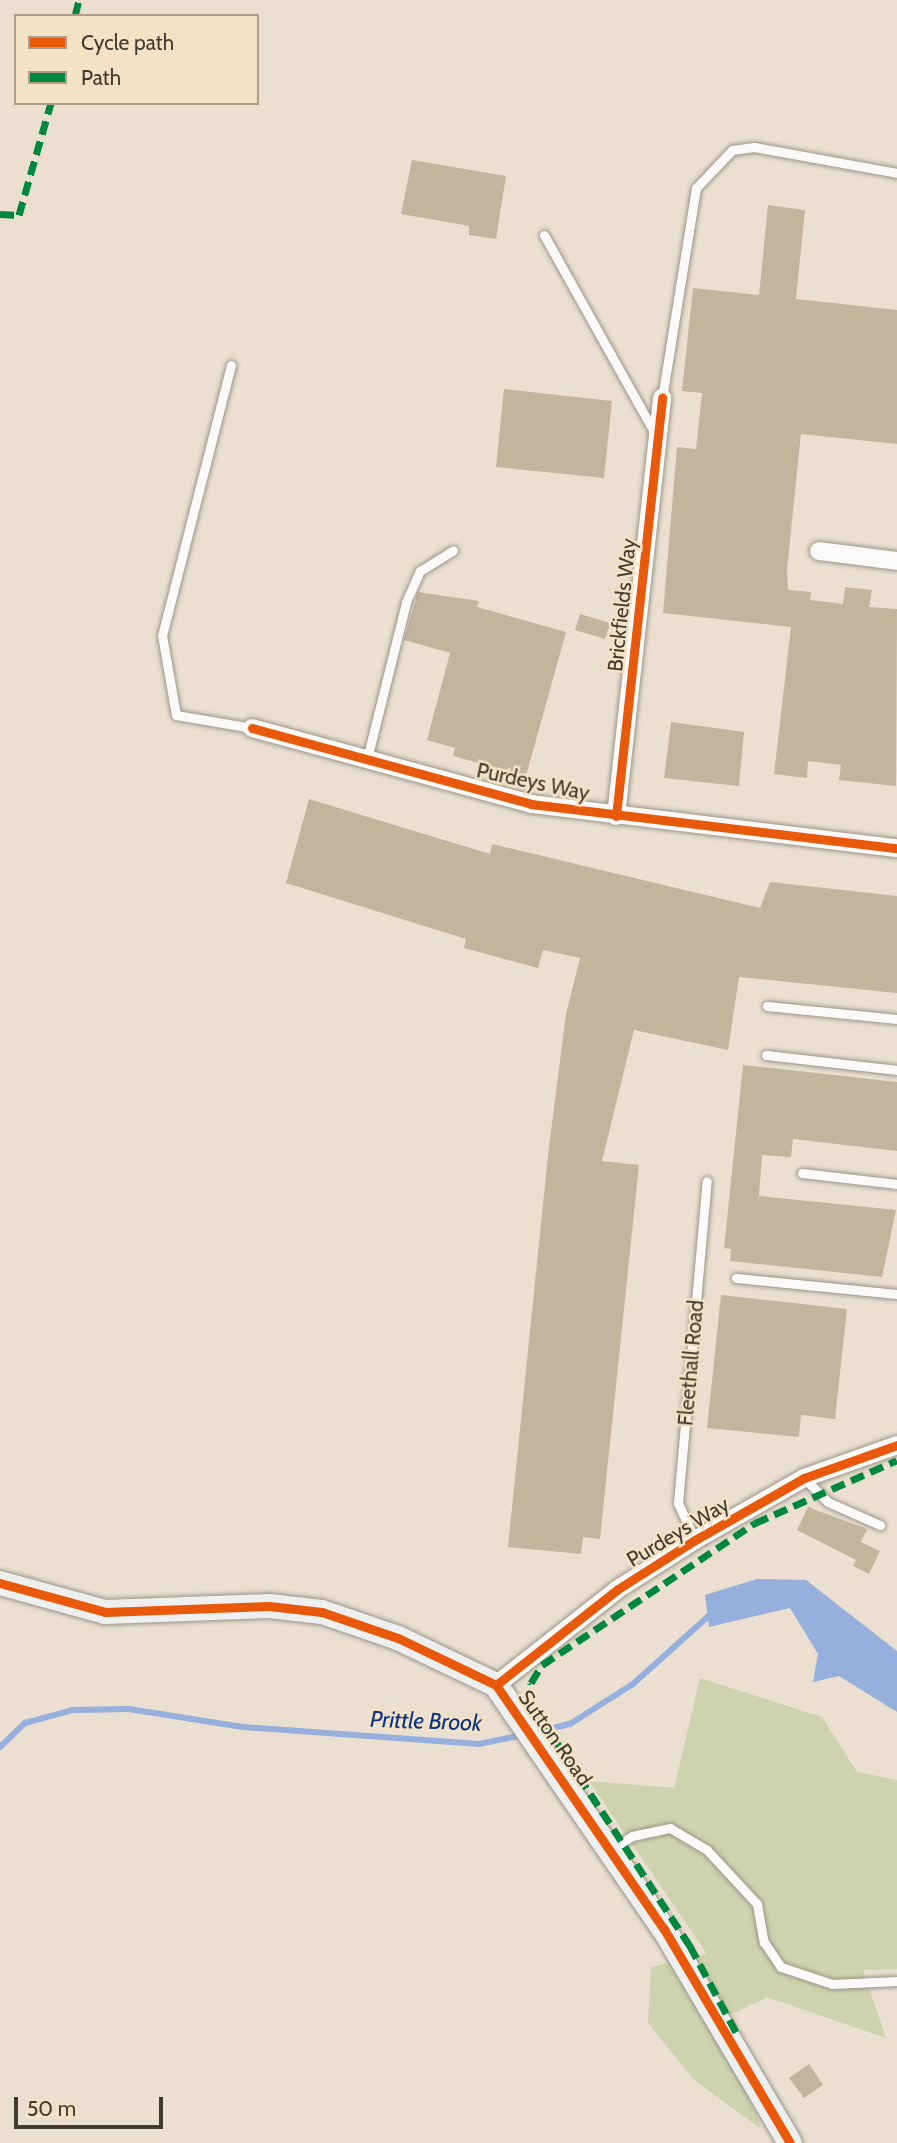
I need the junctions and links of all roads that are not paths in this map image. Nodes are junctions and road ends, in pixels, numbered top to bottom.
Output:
1 (897, 173) edge
2 (544, 236) dead end
3 (231, 365) dead end
4 (662, 398) joint
5 (659, 439) junction
6 (453, 551) dead end
7 (819, 551) dead end
8 (897, 561) edge
9 (251, 728) joint
10 (367, 759) junction
11 (616, 816) junction
12 (897, 848) edge
13 (767, 1006) dead end
14 (897, 1019) edge
15 (766, 1055) dead end
16 (897, 1070) edge
17 (802, 1173) dead end
18 (707, 1181) dead end
19 (897, 1184) edge
20 (736, 1278) dead end
21 (897, 1294) edge
22 (897, 1444) edge
23 (804, 1478) junction
24 (880, 1525) dead end
25 (695, 1540) junction
26 (0, 1583) edge
27 (496, 1685) junction
28 (611, 1850) junction
29 (897, 1981) edge
30 (790, 2143) edge

1 - 4 lane
2 - 5 lane
3 - 9 lane
4 - 5 street, Brickfields Way
5 - 11 street, Brickfields Way
6 - 10 lane
7 - 8 street
9 - 10 street, Purdeys Way
10 - 11 street, Purdeys Way
11 - 12 street, Purdeys Way
13 - 14 lane
15 - 16 lane
17 - 19 lane
18 - 25 lane, Fleethall Road
20 - 21 lane
22 - 23 street, Purdeys Way
23 - 24 lane
23 - 25 street, Purdeys Way
25 - 27 street, Purdeys Way
26 - 27 street, Sutton Road
27 - 28 street, Sutton Road
28 - 29 lane
28 - 30 street, Sutton Road

